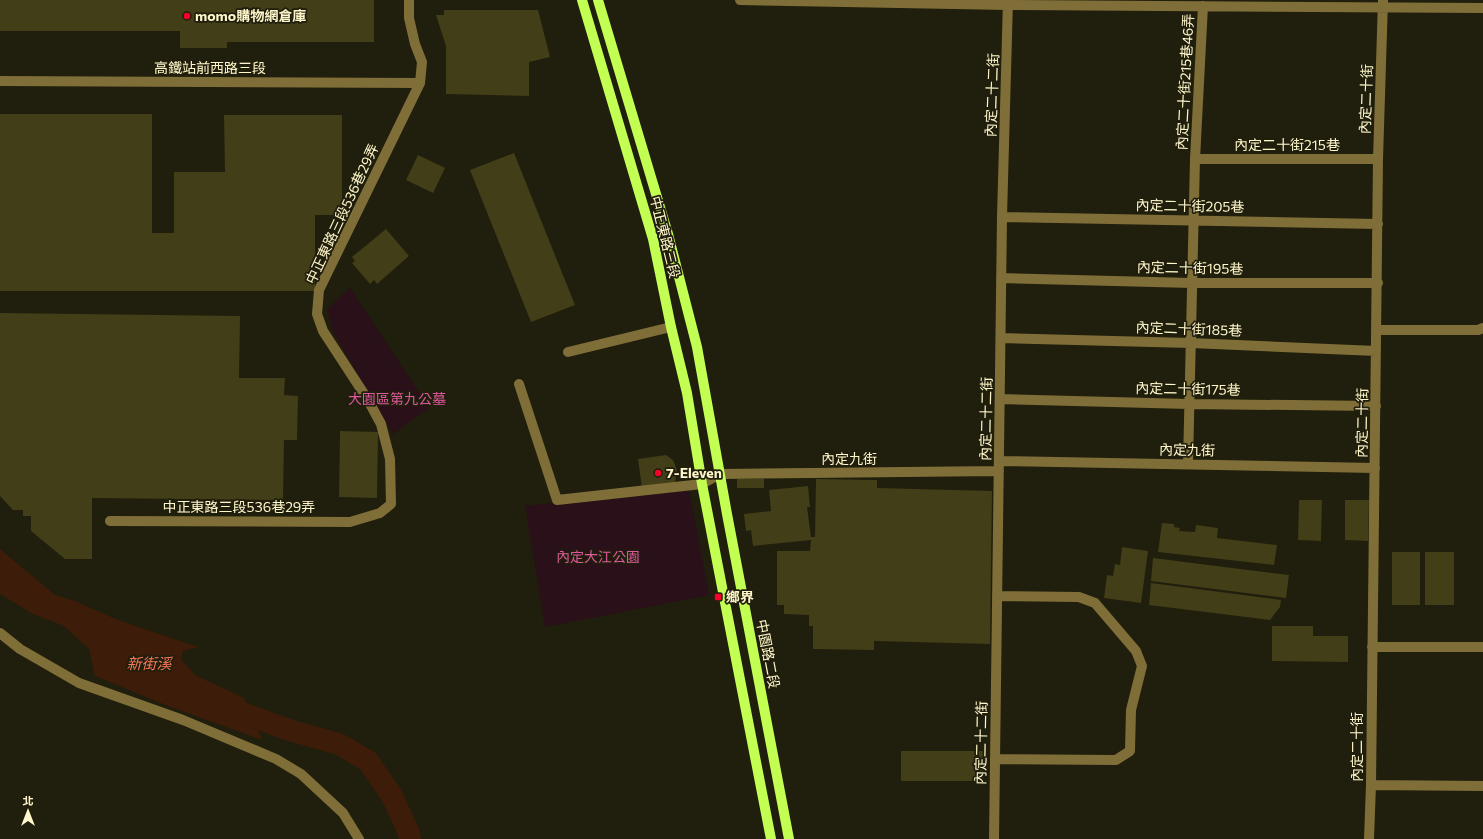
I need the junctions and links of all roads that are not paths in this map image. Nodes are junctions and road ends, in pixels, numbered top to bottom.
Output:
1 (409, 0) edge
2 (582, 0) edge
3 (598, 0) edge
4 (740, 0) edge
5 (1008, 3) edge
6 (1383, 4) edge
7 (1203, 6) junction
8 (1483, 8) edge
9 (0, 81) edge
10 (420, 83) junction
11 (1195, 159) junction
12 (1378, 159) junction
13 (1002, 217) junction
14 (1194, 220) junction
15 (1378, 224) junction
16 (1002, 278) junction
17 (1192, 282) junction
18 (1378, 283) junction
19 (671, 327) junction
20 (1377, 330) junction
21 (1481, 331) edge
22 (1001, 338) junction
23 (1191, 343) junction
24 (1376, 351) junction
25 (568, 352) dead end
26 (519, 384) dead end
27 (1000, 399) junction
28 (1189, 404) junction
29 (1376, 406) junction
30 (999, 461) junction
31 (1188, 464) junction
32 (1375, 468) junction
33 (999, 471) junction
34 (720, 474) junction
35 (702, 484) junction
36 (110, 521) dead end
37 (997, 596) junction
38 (0, 633) edge
39 (1372, 647) junction
40 (1483, 647) edge
41 (995, 759) junction
42 (1371, 785) junction
43 (1483, 786) edge
44 (359, 839) edge
45 (771, 839) edge
46 (786, 839) edge
47 (994, 839) edge
48 (1369, 839) edge

1 - 10 street, 中正東路三段536巷29弄
2 - 19 main road, 中正東路三段
3 - 34 main road, 中園路二段
4 - 5 street
5 - 7 street
5 - 13 street, 內定二十二街
6 - 7 street
6 - 8 street
6 - 12 street, 內定二十街
7 - 11 street, 內定二十街215巷46弄
9 - 10 street, 高鐵站前西路三段
10 - 36 street, 中正東路三段536巷29弄
11 - 12 street, 內定二十街215巷
11 - 14 street, 內定二十街215巷46弄
12 - 15 street, 內定二十街
13 - 14 street, 內定二十街205巷
13 - 16 street, 內定二十二街
14 - 15 street, 內定二十街205巷
14 - 17 street, 內定二十街215巷46弄
15 - 18 street, 內定二十街
16 - 17 street, 內定二十街195巷
16 - 22 street, 內定二十二街
17 - 18 street, 內定二十街195巷
17 - 23 street, 內定二十街215巷46弄
18 - 20 street, 內定二十街
19 - 25 street
19 - 35 main road, 中正東路三段
20 - 21 street
20 - 24 street, 內定二十街
22 - 23 street, 內定二十街185巷
22 - 27 street, 內定二十二街
23 - 24 street, 內定二十街185巷
23 - 28 street, 內定二十街215巷46弄
24 - 29 street, 內定二十街
26 - 35 street
27 - 28 street, 內定二十街175巷
27 - 30 street, 內定二十二街
28 - 29 street, 內定二十街175巷
28 - 31 street, 內定二十街215巷46弄
29 - 32 street, 內定二十街
30 - 31 street, 內定九街
30 - 33 street, 內定二十二街
31 - 32 street, 內定九街
32 - 39 street, 內定二十街
33 - 34 street, 內定九街
33 - 37 street, 內定二十二街
34 - 35 street, 內定九街
34 - 46 main road, 中園路二段
35 - 45 main road
37 - 41 street, 內定二十二街
37 - 41 street
38 - 44 street
39 - 40 street
39 - 42 street, 內定二十街
41 - 47 street, 內定二十二街
42 - 43 street
42 - 48 street, 內定二十街

